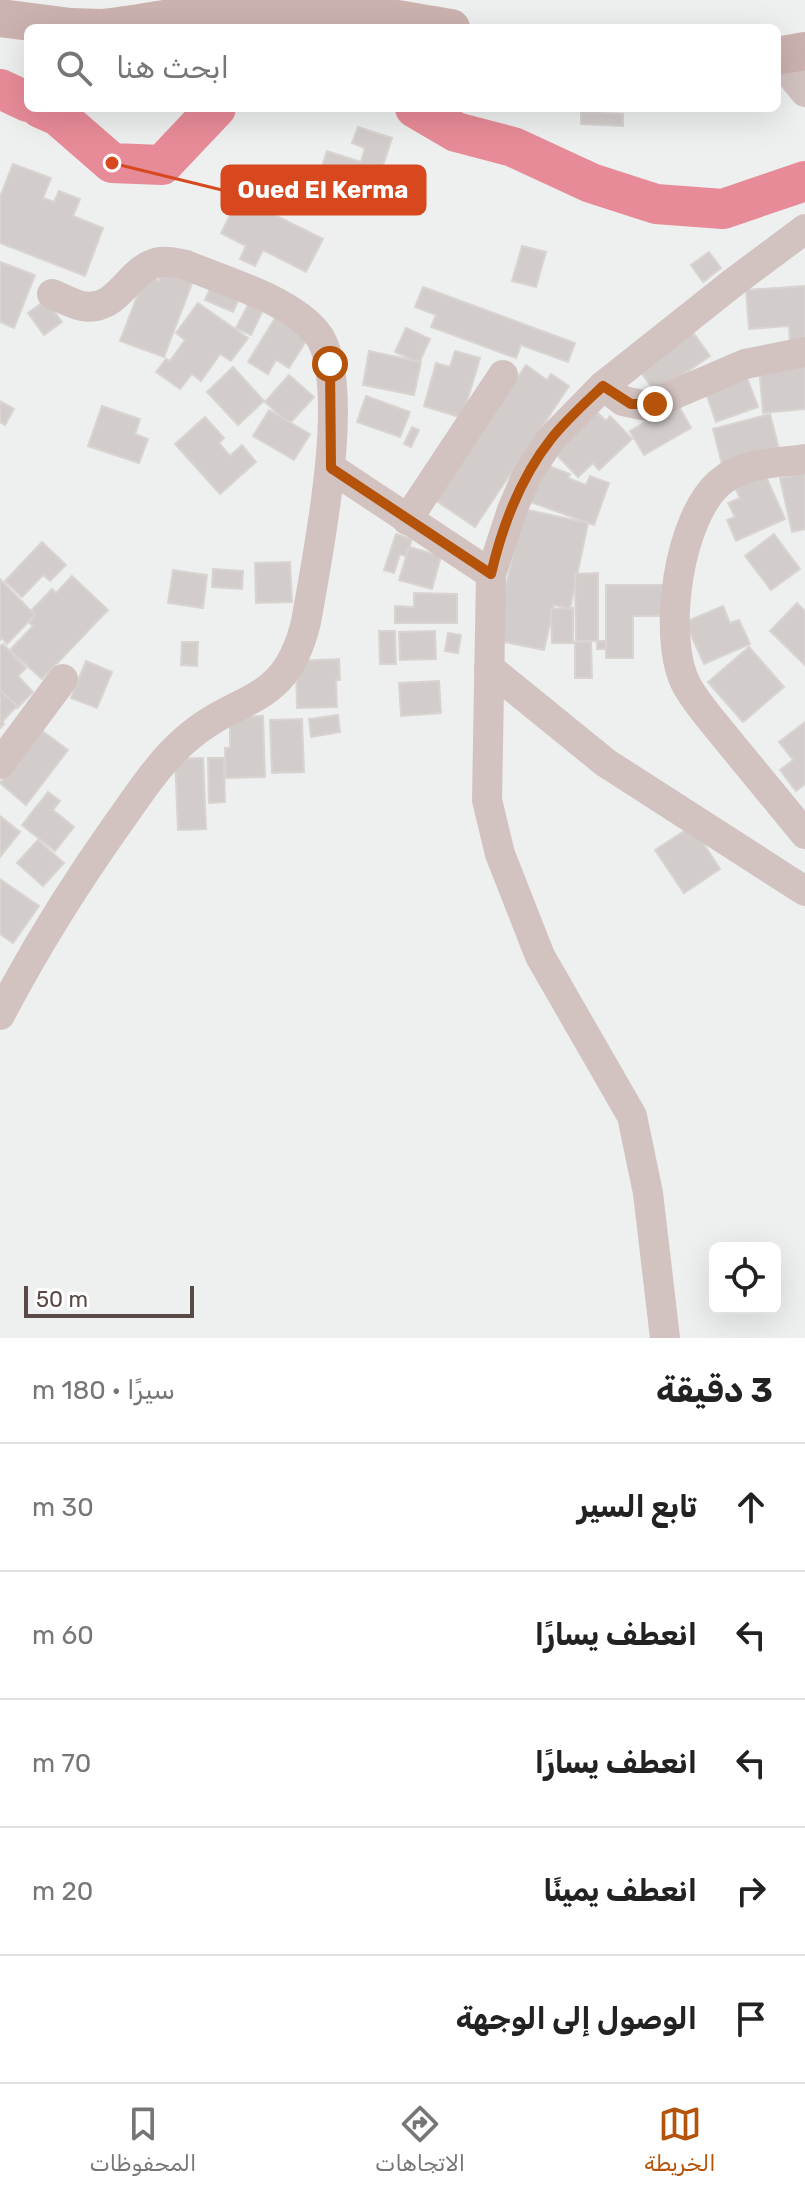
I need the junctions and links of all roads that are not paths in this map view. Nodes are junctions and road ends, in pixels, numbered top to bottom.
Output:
1 (0, 18) edge
2 (47, 24) edge
3 (129, 24) edge
4 (425, 24) edge
5 (805, 229) edge
6 (52, 294) dead end
7 (805, 352) edge
8 (503, 375) dead end
9 (603, 386) junction
10 (805, 459) edge
11 (331, 468) junction
12 (407, 520) junction
13 (491, 574) junction
14 (489, 668) junction
15 (63, 679) dead end
16 (0, 764) edge
17 (805, 834) edge
18 (805, 891) edge
19 (0, 1015) edge
20 (665, 1338) edge

1 - 2 main road
3 - 4 main road
5 - 9 street
6 - 11 street
7 - 9 street
8 - 12 street
9 - 13 street
10 - 17 street
11 - 12 street
11 - 19 street
12 - 13 street
13 - 14 street
14 - 18 street
14 - 20 street
15 - 16 street

